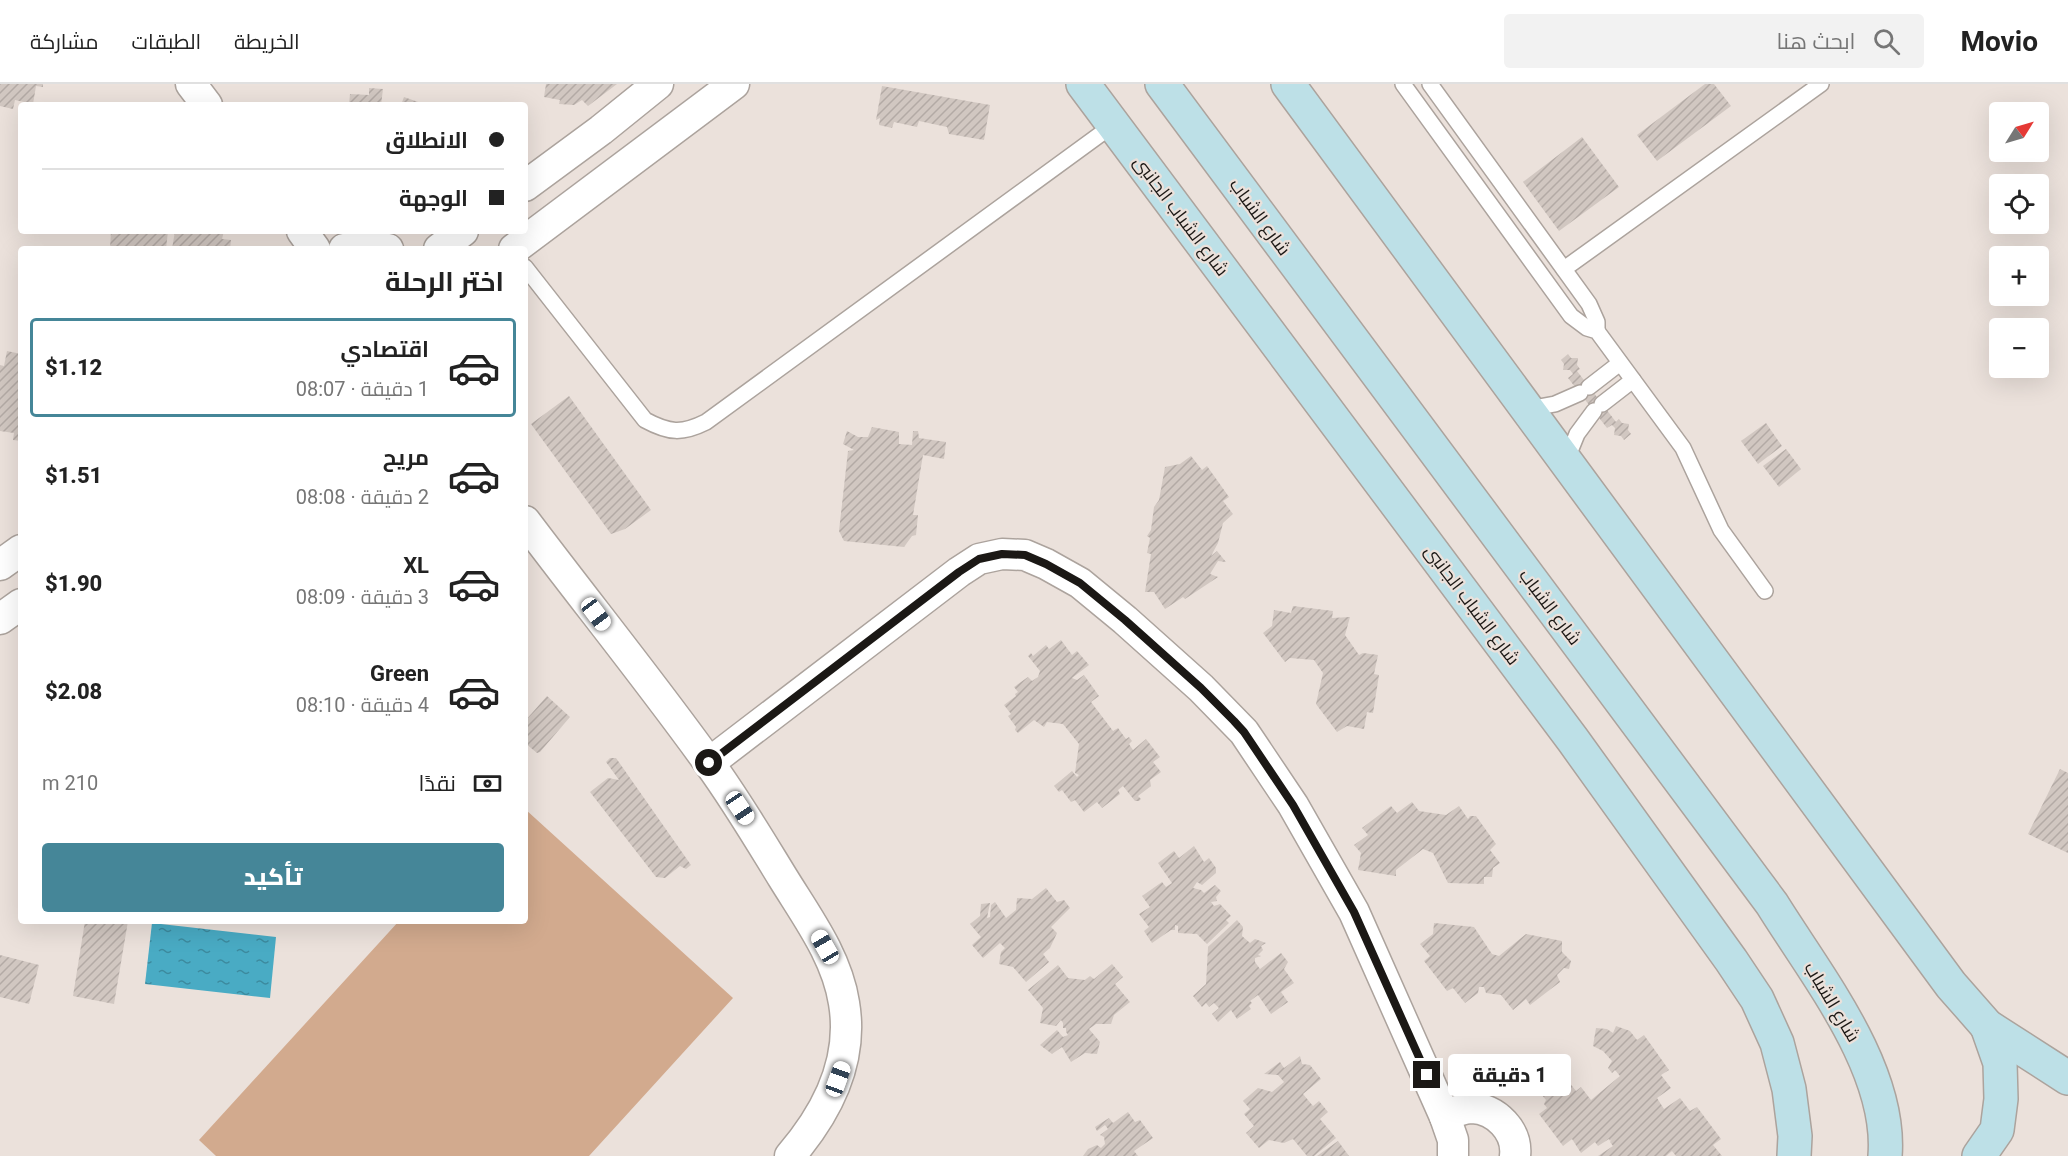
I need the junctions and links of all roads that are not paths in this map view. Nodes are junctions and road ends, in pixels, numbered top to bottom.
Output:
1 (191, 84) edge
2 (658, 84) edge
3 (734, 84) edge
4 (1083, 84) edge
5 (1162, 84) edge
6 (1288, 84) edge
7 (1402, 84) edge
8 (1430, 84) edge
9 (1821, 84) edge
10 (205, 102) edge
11 (1113, 125) junction
12 (528, 184) edge
13 (459, 234) edge
14 (443, 246) edge
15 (518, 246) edge
16 (1564, 269) junction
17 (528, 271) edge
18 (1597, 331) junction
19 (1620, 363) junction
20 (1633, 380) junction
21 (1528, 409) junction
22 (1566, 461) junction
23 (528, 525) edge
24 (18, 552) edge
25 (0, 565) edge
26 (1765, 591) dead end
27 (18, 606) edge
28 (0, 619) edge
29 (709, 763) junction
30 (1987, 1026) junction
31 (2068, 1078) edge
32 (1445, 1117) junction
33 (1891, 1153) edge
34 (790, 1156) edge
35 (1453, 1156) edge
36 (1515, 1156) edge
37 (1794, 1156) edge
38 (1979, 1156) edge

1 - 10 street
2 - 12 street
3 - 15 street
4 - 11 main road, شارع الشباب الجانبى
5 - 33 main road, شارع الشباب
6 - 21 main road
7 - 18 lane
8 - 16 lane
9 - 16 lane
11 - 17 lane
11 - 37 main road, شارع الشباب الجانبى
13 - 14 street
16 - 18 lane
18 - 19 lane
19 - 20 lane
19 - 21 lane
20 - 22 lane
20 - 26 lane
21 - 22 main road
22 - 30 main road
23 - 29 street
24 - 25 street
27 - 28 street
29 - 32 street
29 - 34 street
30 - 31 main road
30 - 38 main road
32 - 35 street
32 - 36 street

